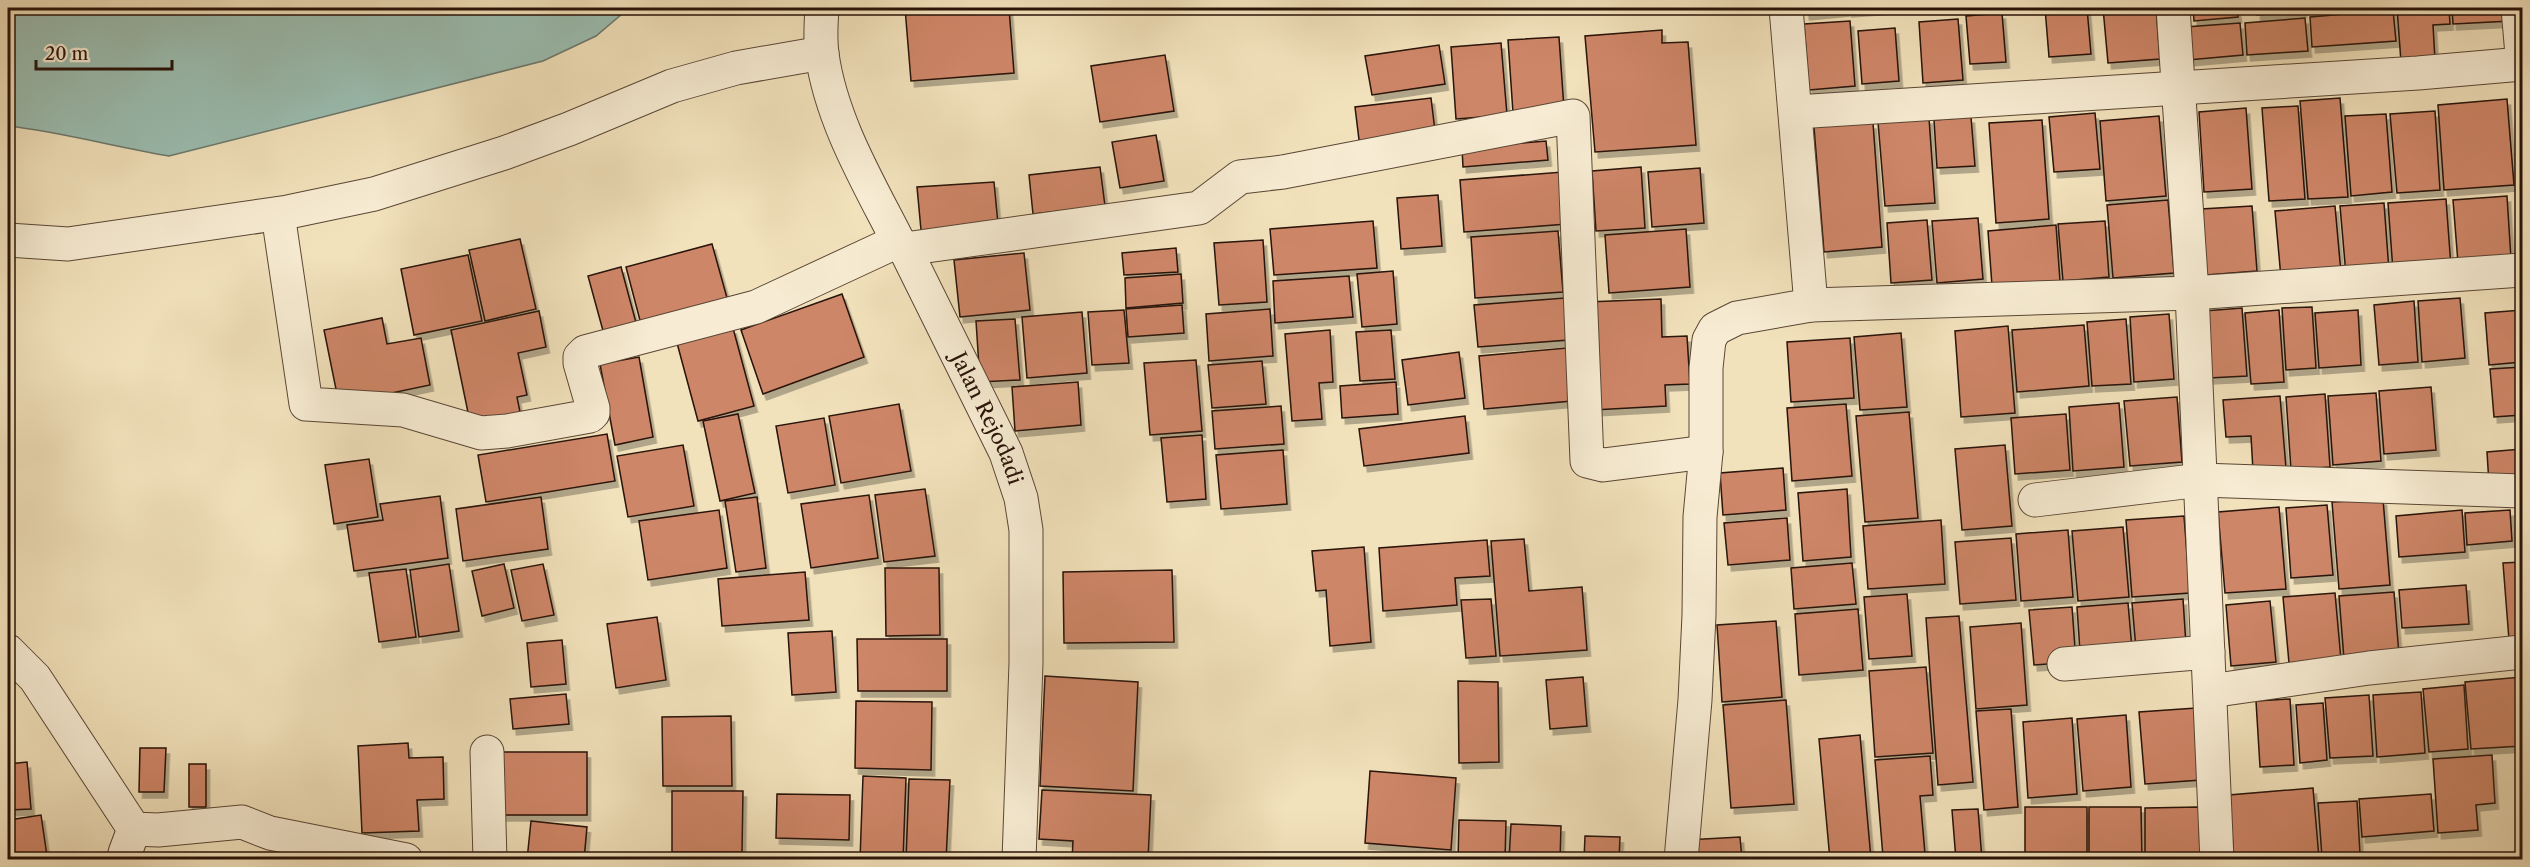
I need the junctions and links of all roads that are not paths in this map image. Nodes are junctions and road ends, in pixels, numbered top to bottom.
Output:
1 (822, 8) edge
2 (1786, 8) edge
3 (2173, 8) edge
4 (2518, 8) edge
5 (822, 53) junction
6 (2523, 55) edge
7 (2523, 64) edge
8 (2177, 87) junction
9 (1796, 112) junction
10 (278, 213) junction
11 (8, 240) edge
12 (901, 245) junction
13 (2523, 270) edge
14 (2192, 292) junction
15 (1811, 305) junction
16 (1706, 452) junction
17 (2201, 480) junction
18 (2523, 491) edge
19 (2035, 500) dead end
20 (8, 651) edge
21 (2208, 652) junction
22 (2523, 652) edge
23 (2064, 664) dead end
24 (2210, 692) junction
25 (487, 752) dead end
26 (130, 844) edge
27 (406, 860) edge
28 (490, 860) edge
29 (1018, 860) edge
30 (1680, 860) edge
31 (2217, 860) edge

1 - 5 street, Jalan Rejodadi
2 - 9 street
3 - 8 street
4 - 6 street
5 - 10 street
5 - 12 street, Jalan Rejodadi
7 - 8 street
8 - 9 street
8 - 14 street
9 - 15 street
10 - 11 street
10 - 12 street
12 - 16 street
12 - 29 street, Jalan Rejodadi
13 - 14 street
14 - 15 street
14 - 17 street
15 - 16 street
16 - 30 street
17 - 18 street
17 - 19 street
17 - 21 street
20 - 26 street
21 - 23 street
21 - 24 street
22 - 24 street
24 - 31 street
25 - 28 street
26 - 27 street

